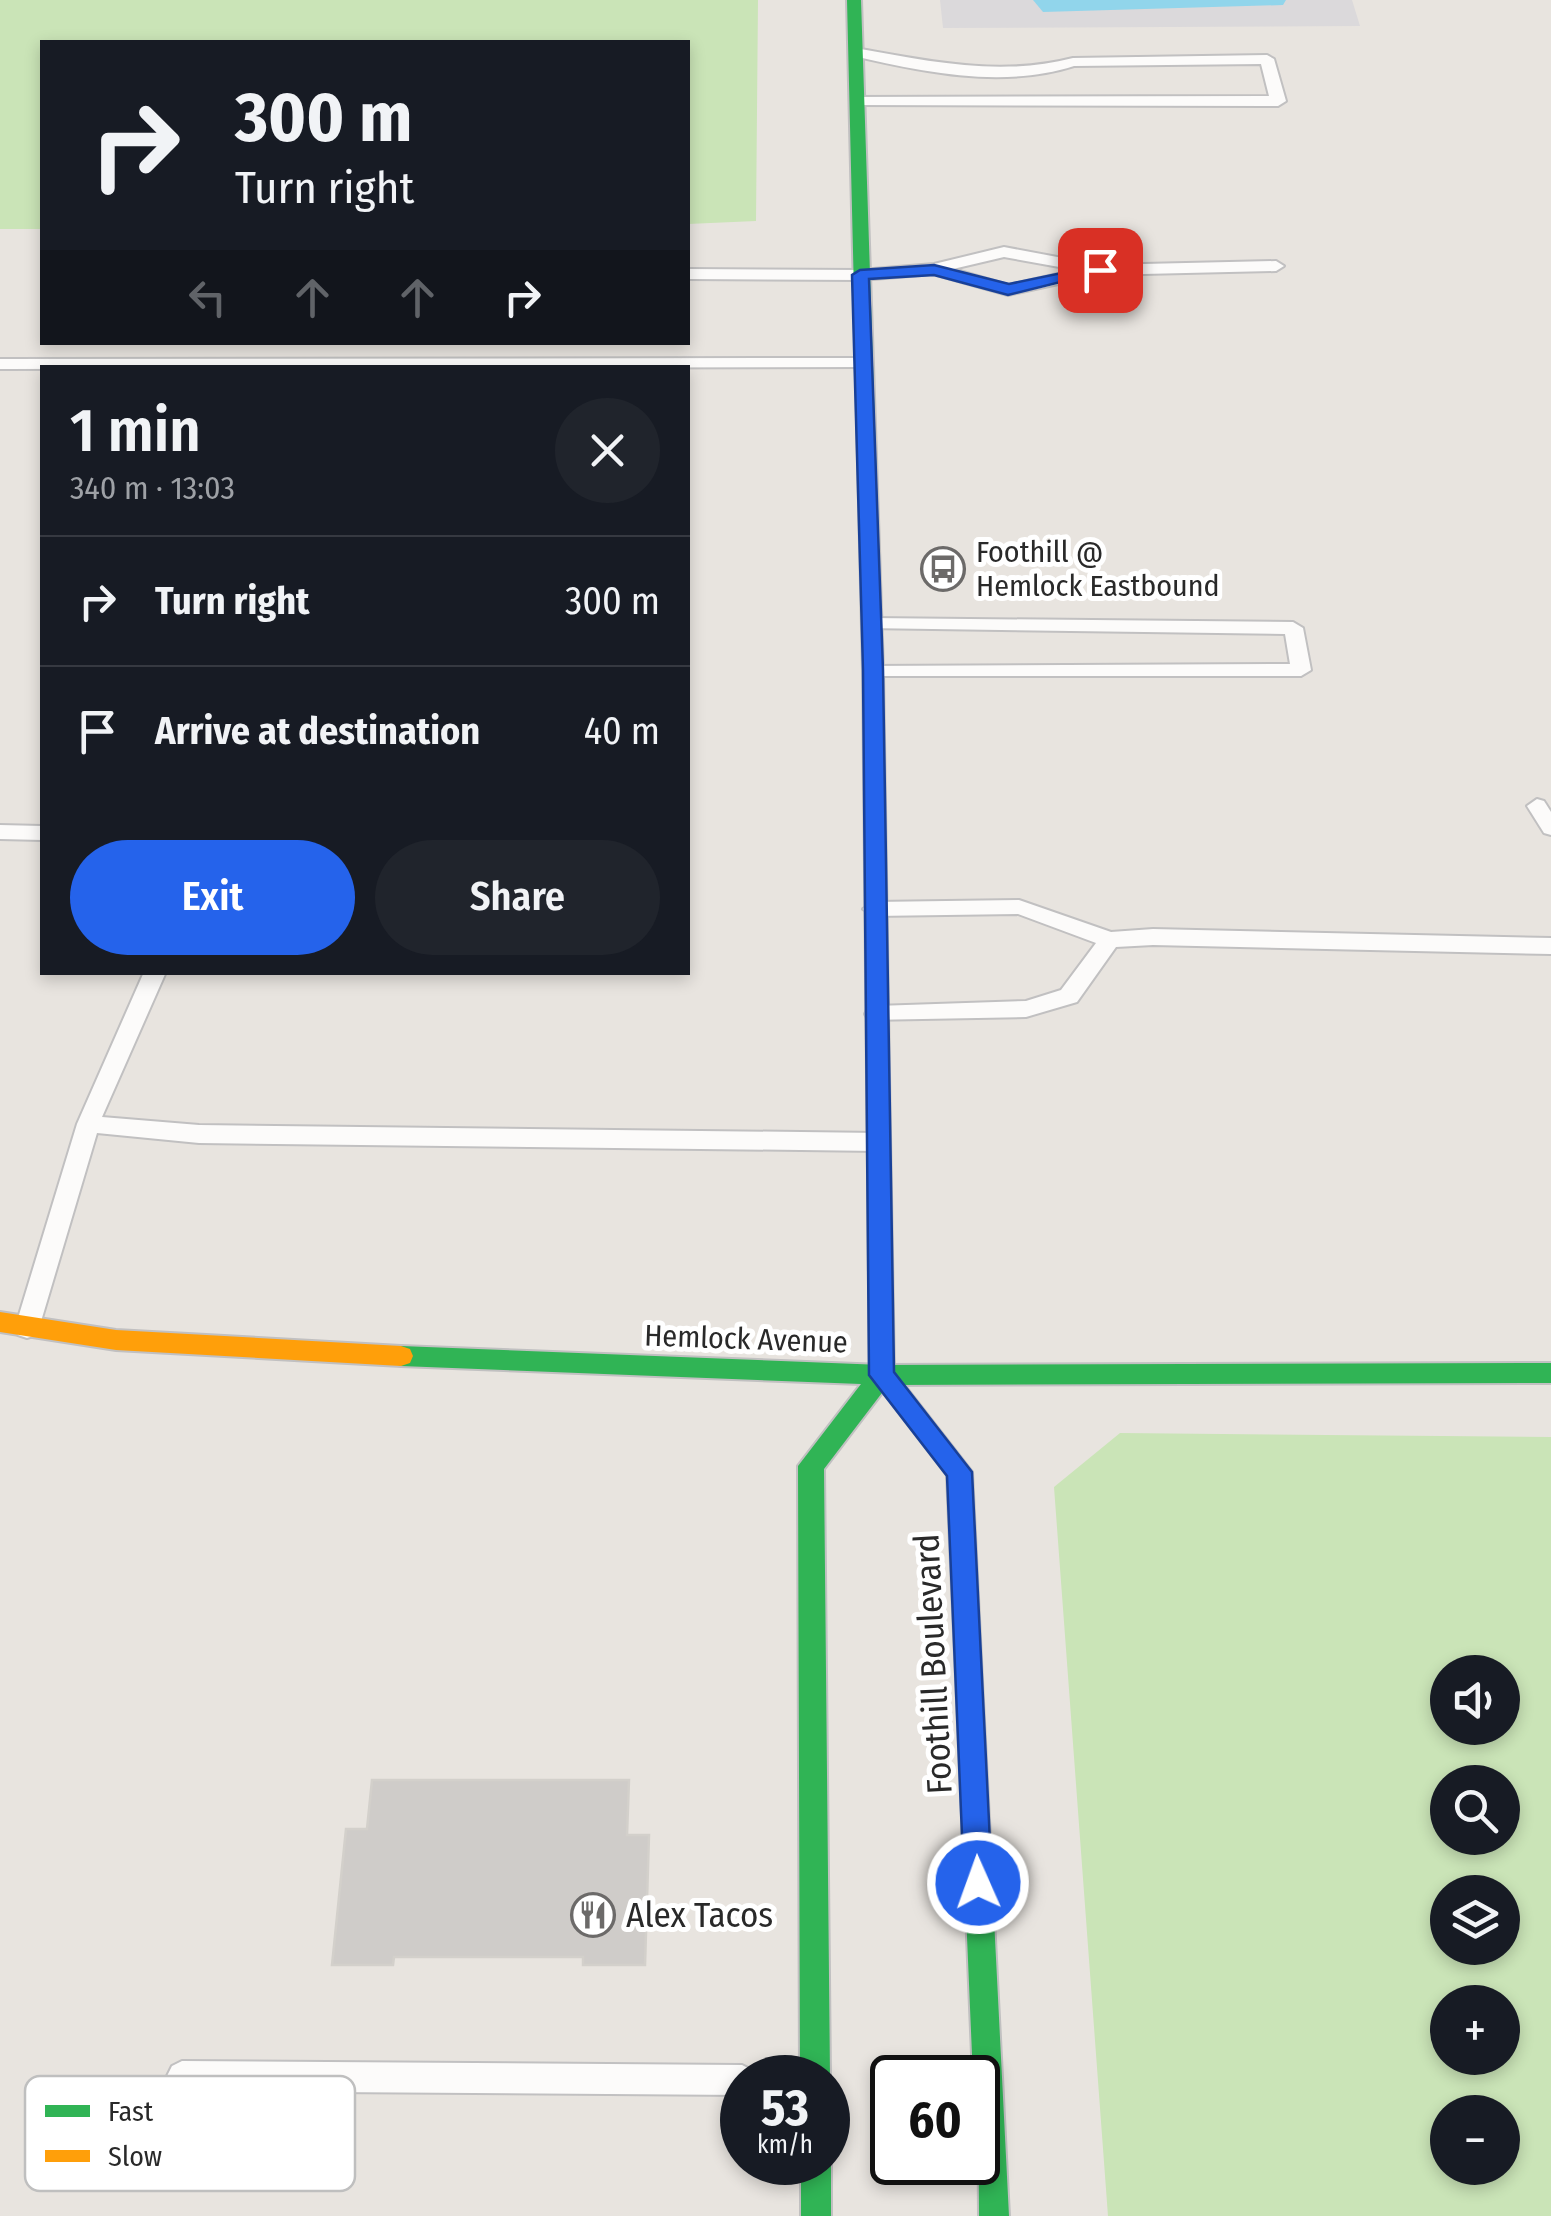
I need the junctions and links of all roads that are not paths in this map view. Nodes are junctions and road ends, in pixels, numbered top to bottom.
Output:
1 (854, 0) edge
2 (855, 52) junction
3 (856, 100) junction
4 (1276, 266) dead end
5 (934, 270) junction
6 (1100, 270) junction
7 (690, 274) edge
8 (860, 275) junction
9 (863, 363) junction
10 (0, 364) edge
11 (871, 624) junction
12 (873, 670) junction
13 (1537, 806) dead end
14 (1551, 828) edge
15 (0, 832) edge
16 (40, 833) edge
17 (874, 909) junction
18 (1110, 940) junction
19 (1551, 946) edge
20 (154, 975) edge
21 (876, 1014) junction
22 (88, 1124) junction
23 (879, 1142) junction
24 (0, 1322) edge
25 (27, 1328) junction
26 (1551, 1373) edge
27 (882, 1375) junction
28 (815, 2055) edge
29 (355, 2077) edge
30 (720, 2080) edge
31 (816, 2185) edge
32 (816, 2216) edge
33 (994, 2216) edge

1 - 2 main road
2 - 3 main road
2 - 3 lane
3 - 8 main road
4 - 6 lane
5 - 6 lane
5 - 6 lane
5 - 8 lane
7 - 8 lane
8 - 9 main road
9 - 10 lane
9 - 11 main road
11 - 12 main road
11 - 12 lane
12 - 17 main road
13 - 14 lane
15 - 16 lane
17 - 18 lane
17 - 21 main road
18 - 19 lane
18 - 21 lane
20 - 22 lane
21 - 23 main road
22 - 23 lane
22 - 25 lane
23 - 27 main road
24 - 25 main road, Hemlock Avenue
25 - 27 main road, Hemlock Avenue
26 - 27 main road, Hemlock Avenue
27 - 28 main road
27 - 33 main road, Foothill Boulevard
29 - 30 lane
31 - 32 main road

